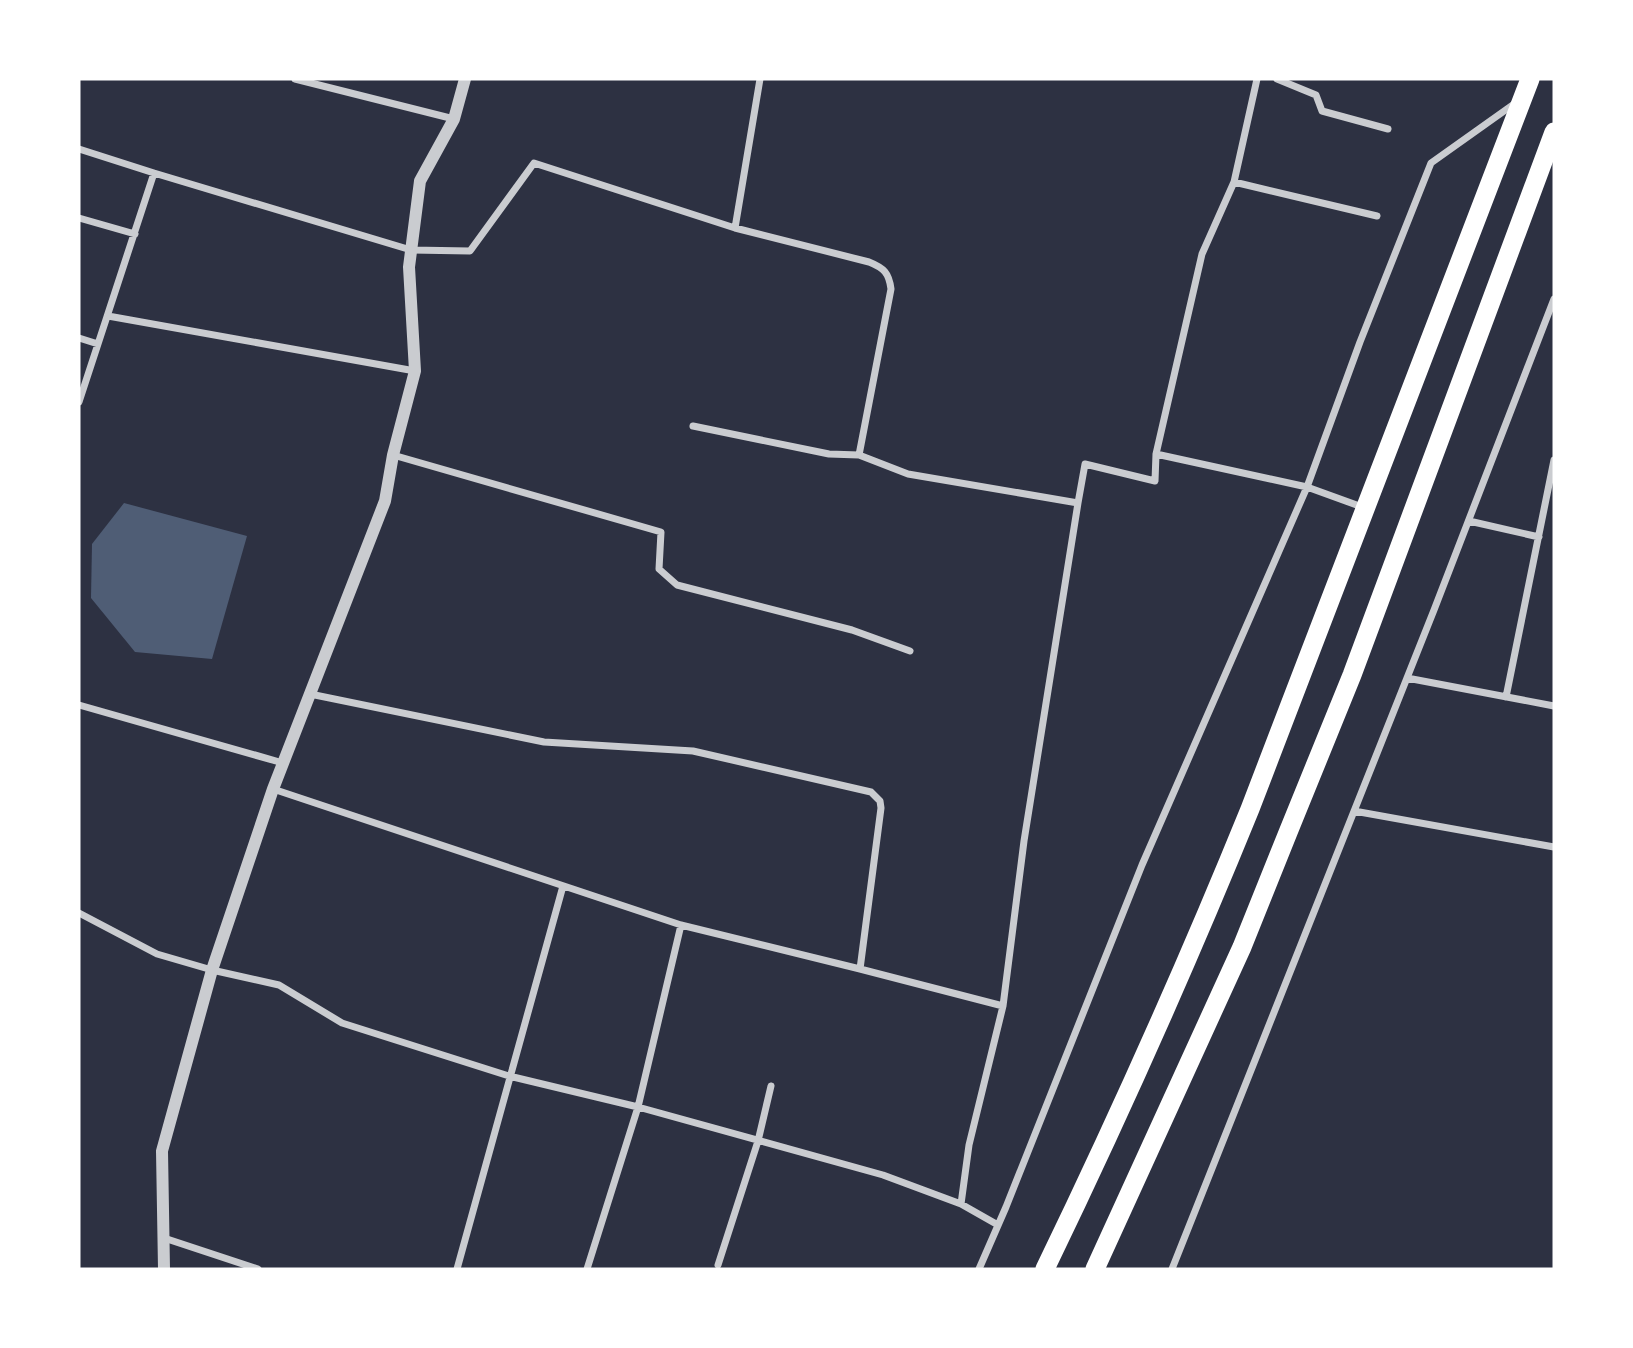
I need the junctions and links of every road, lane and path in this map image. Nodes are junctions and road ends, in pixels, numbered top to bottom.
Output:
1 (295, 79) edge
2 (465, 79) edge
3 (760, 79) edge
4 (1257, 79) edge
5 (1277, 79) edge
6 (1530, 79) edge
7 (1523, 98) junction
8 (454, 119) junction
9 (1388, 129) dead end
10 (1554, 132) edge
11 (79, 149) edge
12 (1550, 160) edge
13 (154, 173) junction
14 (1234, 182) junction
15 (1377, 216) dead end
16 (79, 218) edge
17 (735, 228) junction
18 (135, 234) junction
19 (411, 250) junction
20 (1554, 299) edge
21 (108, 316) junction
22 (79, 338) edge
23 (98, 344) junction
24 (415, 371) junction
25 (79, 402) edge
26 (693, 426) dead end
27 (1156, 454) junction
28 (393, 456) junction
29 (859, 456) junction
30 (1554, 460) edge
31 (1307, 487) junction
32 (1078, 503) junction
33 (1365, 509) junction
34 (1469, 521) junction
35 (1539, 537) junction
36 (910, 651) dead end
37 (1407, 678) junction
38 (309, 694) junction
39 (1506, 697) junction
40 (79, 705) edge
41 (1554, 706) edge
42 (283, 763) junction
43 (273, 789) junction
44 (1354, 811) junction
45 (1554, 847) edge
46 (563, 886) junction
47 (79, 913) edge
48 (681, 925) junction
49 (860, 969) junction
50 (212, 971) junction
51 (1003, 1006) junction
52 (509, 1076) junction
53 (771, 1086) dead end
54 (638, 1107) junction
55 (758, 1141) junction
56 (961, 1204) junction
57 (998, 1225) junction
58 (164, 1238) junction
59 (718, 1265) dead end
60 (164, 1269) edge
61 (258, 1269) edge
62 (457, 1269) edge
63 (587, 1269) edge
64 (979, 1269) edge
65 (1045, 1269) edge
66 (1095, 1269) edge
67 (1172, 1269) edge

1 - 8 street
2 - 8 street
3 - 17 street
4 - 14 street
5 - 9 street
6 - 7 highway
7 - 31 street
7 - 33 highway
8 - 19 street
10 - 12 highway
11 - 13 street
12 - 66 highway
13 - 18 street
13 - 19 street
14 - 15 street
14 - 27 street
16 - 18 street
17 - 19 street
17 - 29 street
18 - 21 street
19 - 24 street
20 - 34 street
21 - 23 street
21 - 24 street
22 - 23 street
23 - 25 street
24 - 28 street
26 - 29 street
27 - 31 street
27 - 32 street
28 - 36 street
28 - 38 street
29 - 32 street
30 - 35 street
31 - 33 street
31 - 57 street
32 - 51 street
33 - 65 highway
34 - 35 street
34 - 37 street
35 - 39 street
37 - 39 street
37 - 44 street
38 - 42 street
38 - 49 street
39 - 41 street
40 - 42 street
42 - 43 street
43 - 46 street
43 - 50 street
44 - 45 street
44 - 67 street
46 - 48 street
46 - 52 street
47 - 50 street
48 - 49 street
48 - 54 street
49 - 51 street
50 - 52 street
50 - 58 street
51 - 56 street
52 - 54 street
52 - 62 street
53 - 55 street
54 - 55 street
54 - 63 street
55 - 56 street
55 - 59 street
56 - 57 street
57 - 64 street
58 - 60 street
58 - 61 street

